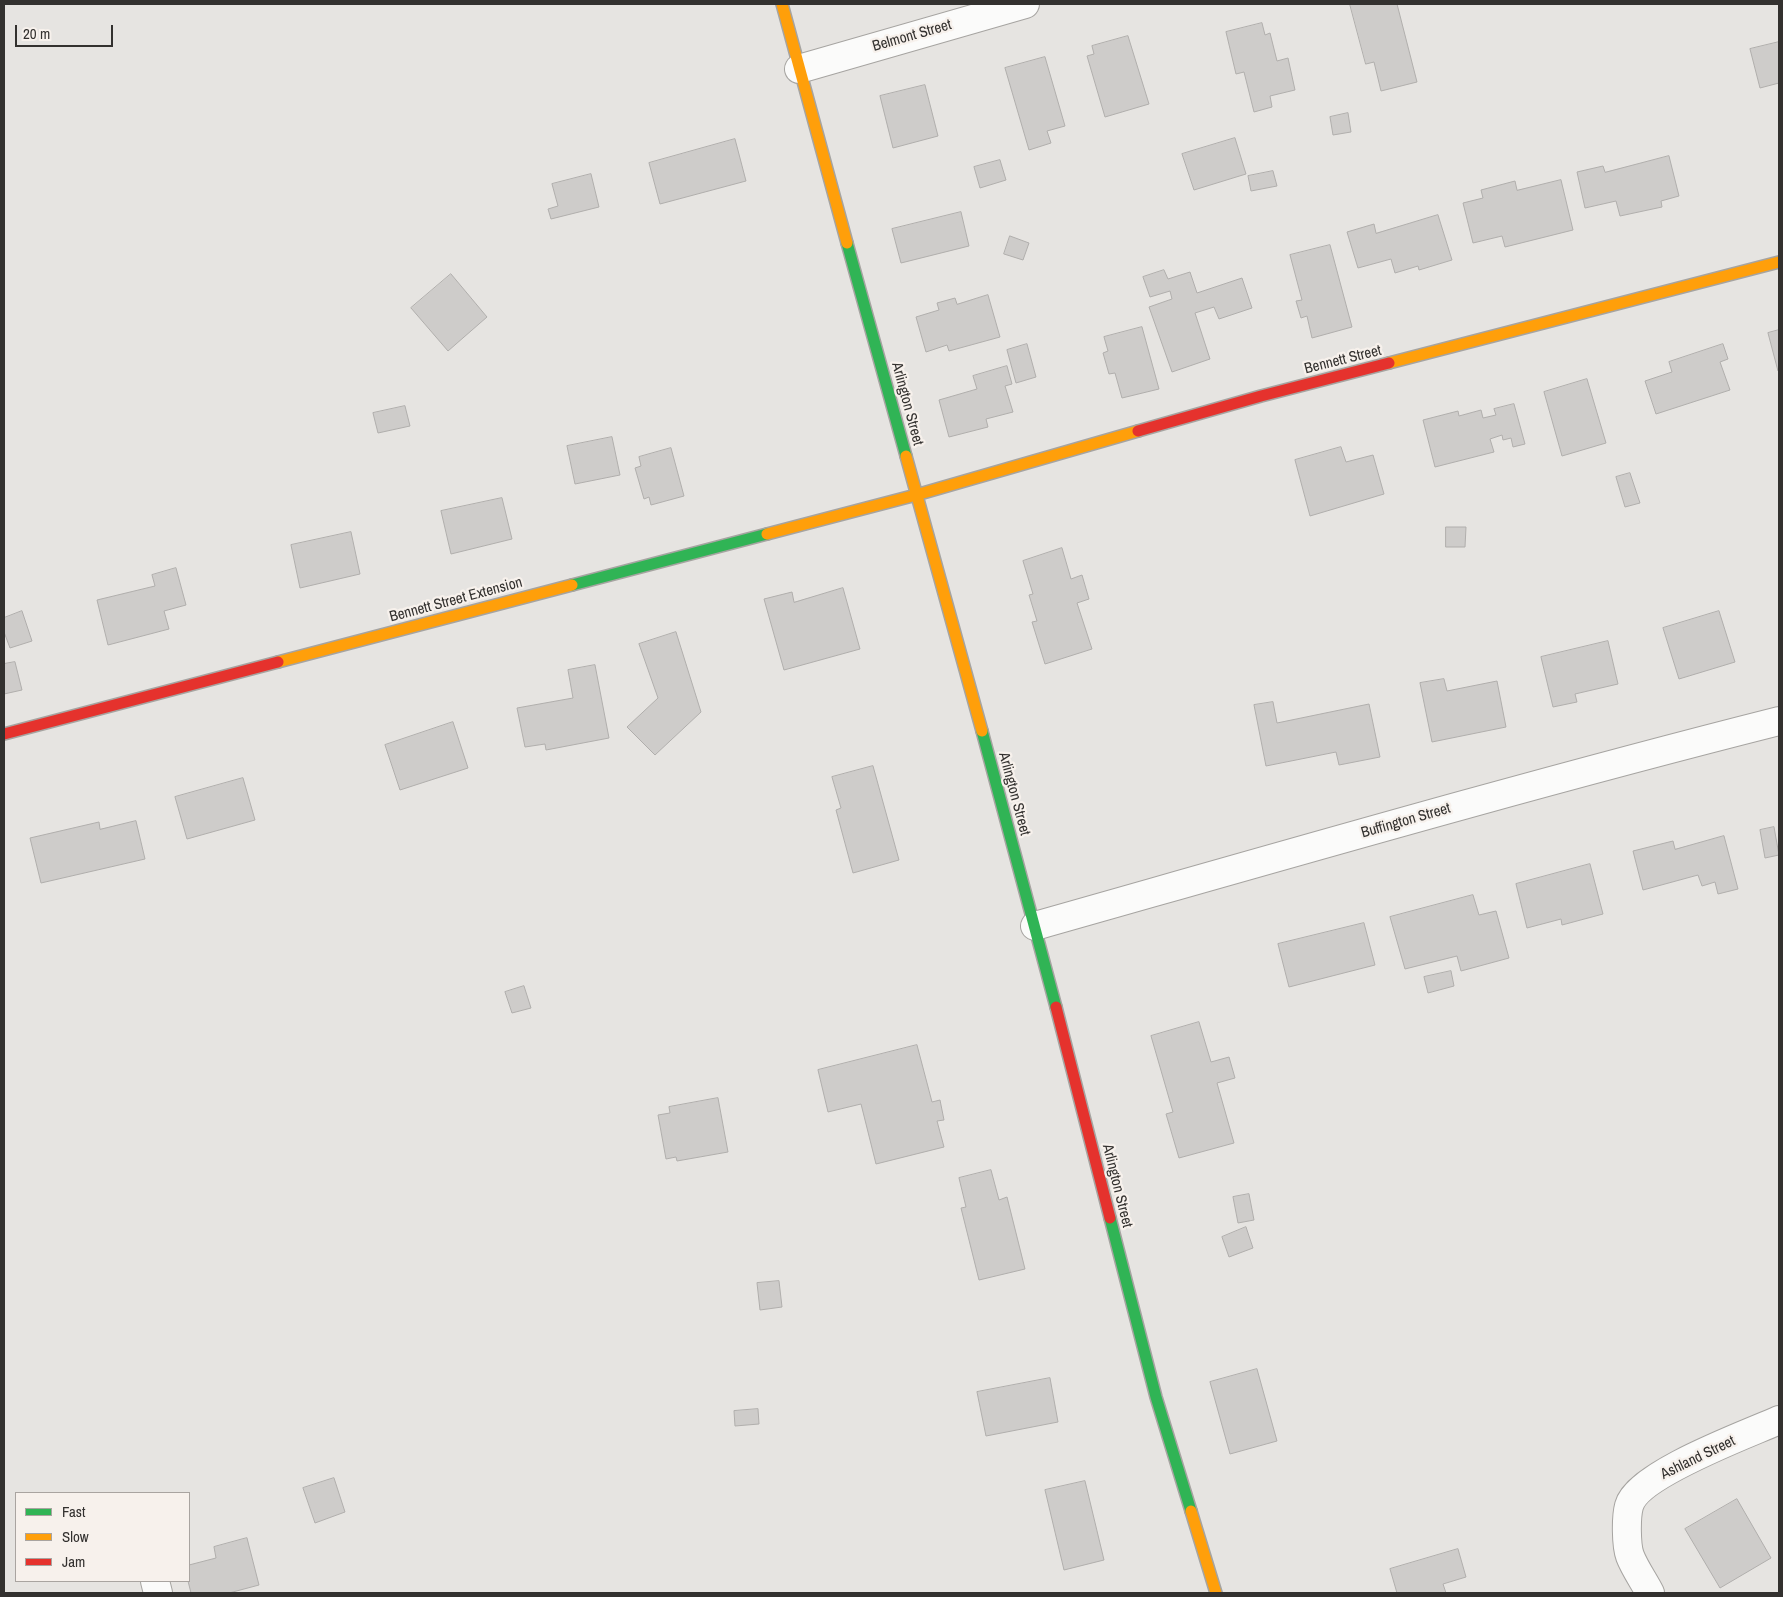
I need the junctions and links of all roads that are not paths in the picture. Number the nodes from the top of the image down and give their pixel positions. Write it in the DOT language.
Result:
graph roads {
  1 [pos="782,4"];
  2 [pos="1025,4"];
  3 [pos="799,69"];
  4 [pos="1779,262"];
  5 [pos="916,494"];
  6 [pos="1779,721"];
  7 [pos="4,734"];
  8 [pos="1035,926"];
  9 [pos="1779,1420"];
  10 [pos="1216,1593"];
  11 [pos="1650,1593"];
  1 -- 3 [label="street, Arlington Street"];
  2 -- 3 [label="street, Belmont Street"];
  3 -- 5 [label="street, Arlington Street"];
  4 -- 5 [label="street, Bennett Street"];
  5 -- 7 [label="street, Bennett Street Extension"];
  5 -- 8 [label="street, Arlington Street"];
  6 -- 8 [label="street, Buffington Street"];
  8 -- 10 [label="street, Arlington Street"];
  9 -- 11 [label="street, Ashland Street"];
}
